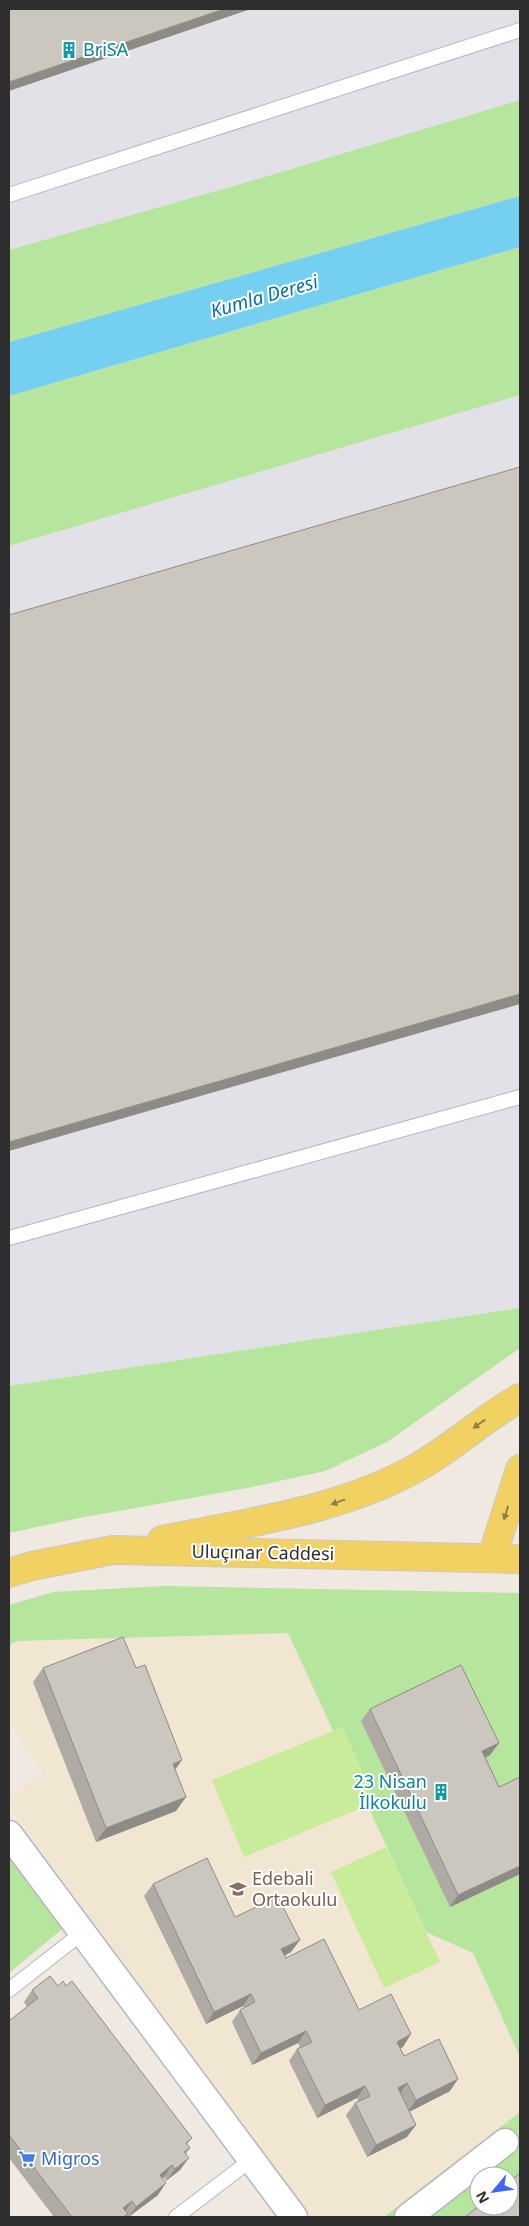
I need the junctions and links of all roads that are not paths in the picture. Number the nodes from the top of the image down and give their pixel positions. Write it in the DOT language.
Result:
graph roads {
  1 [pos="520,30"];
  2 [pos="9,195"];
  3 [pos="520,1096"];
  4 [pos="9,1238"];
  5 [pos="520,1398"];
  6 [pos="520,1469"];
  7 [pos="113,1550"];
  8 [pos="492,1557"];
  9 [pos="520,1559"];
  10 [pos="9,1573"];
  11 [pos="9,1834"];
  12 [pos="82,1932"];
  13 [pos="9,1990"];
  14 [pos="505,2142"];
  15 [pos="252,2160"];
  16 [pos="176,2217"];
  17 [pos="294,2217"];
  18 [pos="408,2217"];
  1 -- 2 [label="lane"];
  3 -- 4 [label="lane"];
  5 -- 7 [label="main road, one-way"];
  6 -- 8 [label="main road, one-way"];
  7 -- 8 [label="main road, Uluçınar Caddesi"];
  7 -- 10 [label="main road, Uluçınar Caddesi"];
  8 -- 9 [label="main road, Uluçınar Caddesi"];
  11 -- 12 [label="street"];
  12 -- 13 [label="lane"];
  12 -- 15 [label="street"];
  14 -- 18 [label="street"];
  15 -- 16 [label="lane"];
  15 -- 17 [label="street"];
}
